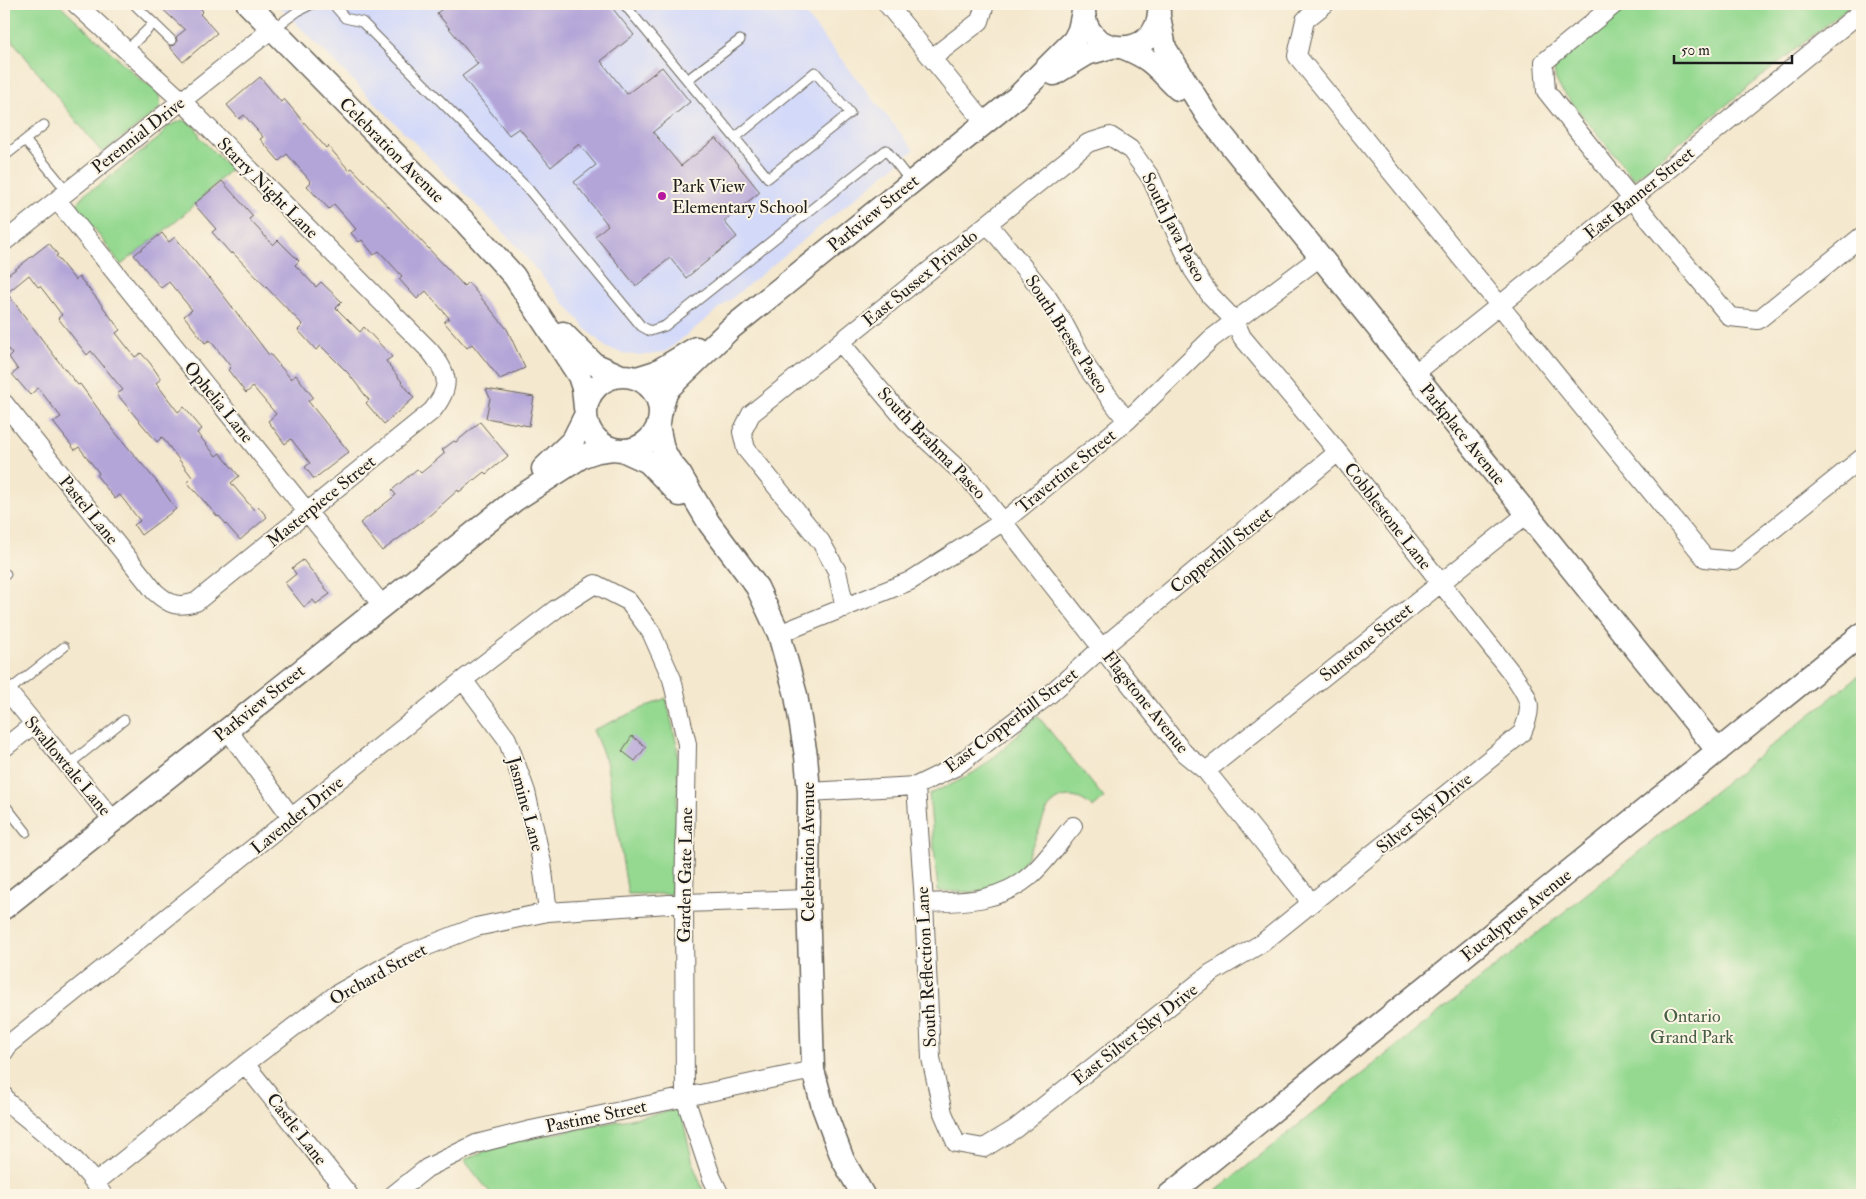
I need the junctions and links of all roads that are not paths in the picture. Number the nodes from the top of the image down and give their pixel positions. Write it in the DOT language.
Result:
graph roads {
  1 [pos="76,4"];
  2 [pos="248,4"];
  3 [pos="312,4"];
  4 [pos="333,4"];
  5 [pos="624,4"];
  6 [pos="887,4"];
  7 [pos="986,4"];
  8 [pos="1325,4"];
  9 [pos="1615,4"];
  10 [pos="134,5"];
  11 [pos="1084,8"];
  12 [pos="1160,8"];
  13 [pos="1862,11"];
  14 [pos="154,23"];
  15 [pos="272,29"];
  16 [pos="171,40"];
  17 [pos="740,40"];
  18 [pos="1118,48"];
  19 [pos="127,50"];
  20 [pos="932,58"];
  21 [pos="687,80"];
  22 [pos="1017,97"];
  23 [pos="182,101"];
  24 [pos="1208,117"];
  25 [pos="985,123"];
  26 [pos="44,125"];
  27 [pos="1110,136"];
  28 [pos="735,138"];
  29 [pos="25,140"];
  30 [pos="6,155"];
  31 [pos="912,182"];
  32 [pos="62,195"];
  33 [pos="1632,199"];
  34 [pos="988,224"];
  35 [pos="1862,236"];
  36 [pos="4,242"];
  37 [pos="1320,257"];
  38 [pos="531,300"];
  39 [pos="1500,304"];
  40 [pos="1235,321"];
  41 [pos="730,329"];
  42 [pos="840,342"];
  43 [pos="1414,374"];
  44 [pos="628,377"];
  45 [pos="446,383"];
  46 [pos="4,403"];
  47 [pos="585,412"];
  48 [pos="659,420"];
  49 [pos="1127,421"];
  50 [pos="618,450"];
  51 [pos="1338,452"];
  52 [pos="1862,458"];
  53 [pos="515,500"];
  54 [pos="307,512"];
  55 [pos="1527,514"];
  56 [pos="1004,521"];
  57 [pos="709,523"];
  58 [pos="1440,582"];
  59 [pos="595,584"];
  60 [pos="382,605"];
  61 [pos="182,607"];
  62 [pos="845,608"];
  63 [pos="779,634"];
  64 [pos="1862,634"];
  65 [pos="64,647"];
  66 [pos="1103,648"];
  67 [pos="463,680"];
  68 [pos="6,690"];
  69 [pos="1530,716"];
  70 [pos="124,720"];
  71 [pos="34,724"];
  72 [pos="227,729"];
  73 [pos="4,748"];
  74 [pos="1718,751"];
  75 [pos="68,765"];
  76 [pos="1206,771"];
  77 [pos="916,786"];
  78 [pos="809,792"];
  79 [pos="4,804"];
  80 [pos="292,818"];
  81 [pos="113,820"];
  82 [pos="1073,826"];
  83 [pos="26,832"];
  84 [pos="808,899"];
  85 [pos="684,903"];
  86 [pos="924,903"];
  87 [pos="1310,904"];
  88 [pos="4,908"];
  89 [pos="548,912"];
  90 [pos="4,1052"];
  91 [pos="245,1064"];
  92 [pos="813,1070"];
  93 [pos="4,1096"];
  94 [pos="685,1098"];
  95 [pos="956,1143"];
  96 [pos="99,1189"];
  97 [pos="349,1195"];
  98 [pos="393,1195"];
  99 [pos="720,1195"];
  100 [pos="863,1195"];
  101 [pos="1169,1195"];
  1 -- 19 [label="street, Starry Night Lane"];
  2 -- 15 [label="street, Celebration Avenue"];
  3 -- 15 [label="lane"];
  4 -- 31 [label="lane"];
  5 -- 21 [label="lane"];
  6 -- 20 [label="street"];
  7 -- 20 [label="street"];
  8 -- 39 [label="street"];
  9 -- 33 [label="street"];
  10 -- 14 [label="lane"];
  11 -- 18 [label="street, Parkplace Avenue"];
  11 -- 22 [label="street"];
  12 -- 18 [label="street"];
  12 -- 24 [label="street, Parkplace Avenue"];
  13 -- 33 [label="street, East Banner Street"];
  14 -- 16 [label="lane"];
  14 -- 19 [label="lane"];
  15 -- 23 [label="street, Perennial Drive"];
  15 -- 38 [label="street, Celebration Avenue"];
  17 -- 21 [label="lane"];
  18 -- 22 [label="street"];
  18 -- 24 [label="street, Parkplace Avenue"];
  19 -- 23 [label="street, Starry Night Lane"];
  20 -- 25 [label="street"];
  21 -- 28 [label="lane"];
  22 -- 25 [label="street, Parkview Street"];
  23 -- 32 [label="street, Perennial Drive"];
  23 -- 45 [label="street, Starry Night Lane"];
  24 -- 37 [label="street, Parkplace Avenue"];
  25 -- 31 [label="street, Parkview Street"];
  26 -- 29 [label="lane"];
  27 -- 34 [label="street, East Sussex Privado"];
  27 -- 40 [label="street, South Java Paseo"];
  28 -- 28 [label="lane"];
  29 -- 30 [label="lane"];
  29 -- 32 [label="lane"];
  31 -- 41 [label="street, Parkview Street"];
  32 -- 36 [label="street, Perennial Drive"];
  32 -- 54 [label="street, Ophelia Lane"];
  33 -- 35 [label="street"];
  33 -- 39 [label="street, East Banner Street"];
  34 -- 42 [label="street, East Sussex Privado"];
  34 -- 49 [label="street, South Bresse Paseo"];
  37 -- 40 [label="street, Travertine Street"];
  37 -- 43 [label="street, Parkplace Avenue"];
  38 -- 44 [label="street, Celebration Avenue"];
  38 -- 47 [label="street, Celebration Avenue"];
  39 -- 43 [label="street, East Banner Street"];
  39 -- 52 [label="street"];
  40 -- 49 [label="street, Travertine Street"];
  40 -- 51 [label="street, Cobblestone Lane"];
  41 -- 44 [label="street, Parkview Street"];
  41 -- 48 [label="street, Parkview Street"];
  42 -- 56 [label="street, South Brahma Paseo"];
  42 -- 62 [label="street, East Sussex Privado"];
  43 -- 55 [label="street, Parkplace Avenue"];
  44 -- 47 [label="street"];
  44 -- 48 [label="street"];
  45 -- 54 [label="street, Masterpiece Street"];
  46 -- 61 [label="street, Pastel Lane"];
  47 -- 50 [label="street"];
  47 -- 53 [label="street, Parkview Street"];
  48 -- 50 [label="street"];
  48 -- 57 [label="street, Celebration Avenue"];
  49 -- 56 [label="street, Travertine Street"];
  50 -- 53 [label="street, Parkview Street"];
  50 -- 57 [label="street, Celebration Avenue"];
  51 -- 58 [label="street, Cobblestone Lane"];
  51 -- 66 [label="street, Copperhill Street"];
  53 -- 60 [label="street, Parkview Street"];
  54 -- 60 [label="street, Ophelia Lane"];
  54 -- 61 [label="street, Masterpiece Street"];
  55 -- 58 [label="street, Sunstone Street"];
  55 -- 74 [label="street, Parkplace Avenue"];
  56 -- 62 [label="street, Travertine Street"];
  56 -- 66 [label="street, Flagstone Avenue"];
  57 -- 63 [label="street, Celebration Avenue"];
  58 -- 69 [label="street, Cobblestone Lane"];
  58 -- 76 [label="street, Sunstone Street"];
  59 -- 67 [label="street, Lavender Drive"];
  59 -- 85 [label="street, Garden Gate Lane"];
  60 -- 72 [label="street, Parkview Street"];
  62 -- 63 [label="street, Travertine Street"];
  63 -- 78 [label="street, Celebration Avenue"];
  64 -- 74 [label="street, Eucalyptus Avenue"];
  65 -- 68 [label="lane"];
  66 -- 76 [label="street, Flagstone Avenue"];
  66 -- 77 [label="street, East Copperhill Street"];
  67 -- 80 [label="street, Lavender Drive"];
  67 -- 89 [label="street, Jasmine Lane"];
  68 -- 71 [label="street, Swallowtale Lane"];
  69 -- 87 [label="street, Silver Sky Drive"];
  70 -- 75 [label="lane"];
  71 -- 73 [label="street"];
  71 -- 75 [label="street, Swallowtale Lane"];
  72 -- 80 [label="street"];
  72 -- 81 [label="street, Parkview Street"];
  74 -- 101 [label="street, Eucalyptus Avenue"];
  75 -- 81 [label="street, Swallowtale Lane"];
  76 -- 87 [label="street, Flagstone Avenue"];
  77 -- 78 [label="street"];
  77 -- 86 [label="street, South Reflection Lane"];
  78 -- 84 [label="street, Celebration Avenue"];
  79 -- 83 [label="lane"];
  80 -- 90 [label="street, Lavender Drive"];
  81 -- 88 [label="street, Parkview Street"];
  82 -- 86 [label="street"];
  84 -- 85 [label="street, Orchard Street"];
  84 -- 92 [label="street, Celebration Avenue"];
  85 -- 89 [label="street, Orchard Street"];
  85 -- 94 [label="street, Garden Gate Lane"];
  86 -- 95 [label="street, South Reflection Lane"];
  87 -- 95 [label="street, East Silver Sky Drive"];
  89 -- 91 [label="street, Orchard Street"];
  91 -- 96 [label="street, Orchard Street"];
  91 -- 97 [label="street, Castle Lane"];
  92 -- 94 [label="street, Pastime Street"];
  92 -- 100 [label="street, Celebration Avenue"];
  93 -- 96 [label="street"];
  94 -- 98 [label="street, Pastime Street"];
  94 -- 99 [label="street, Garden Gate Lane"];
}
